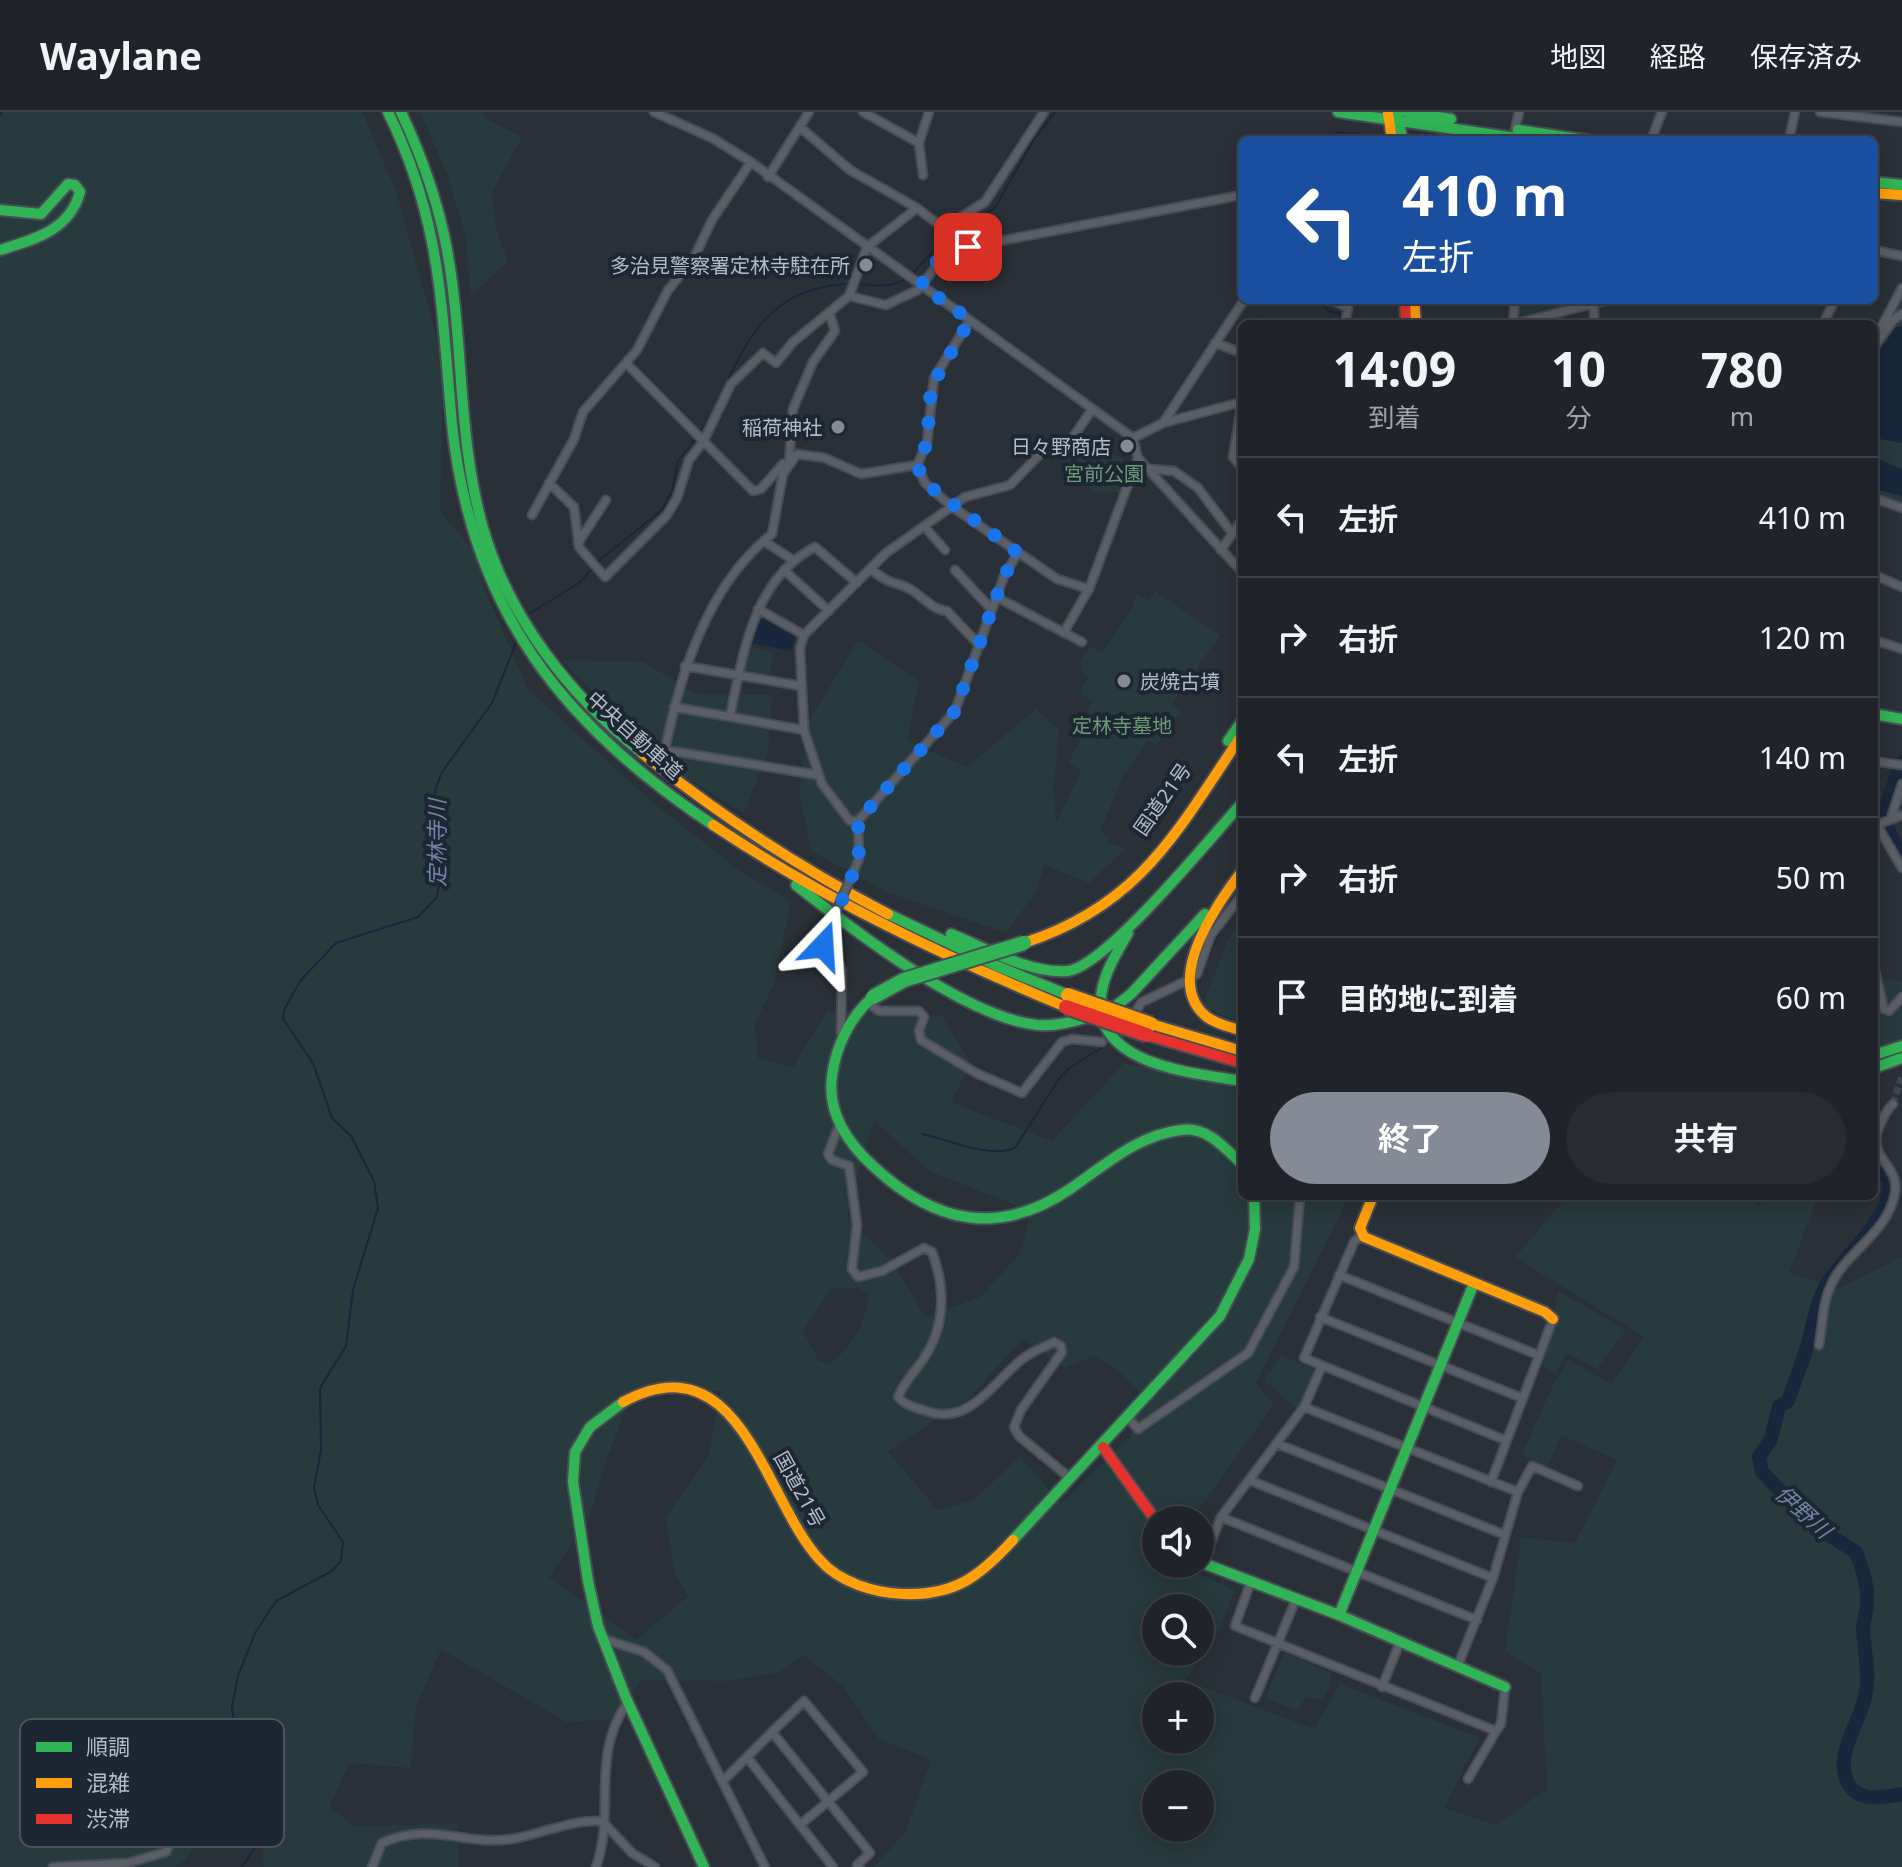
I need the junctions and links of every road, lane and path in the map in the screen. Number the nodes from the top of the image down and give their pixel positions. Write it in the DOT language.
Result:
graph roads {
  1 [pos="388,112"];
  2 [pos="401,112"];
  3 [pos="654,112"];
  4 [pos="809,112"];
  5 [pos="863,112"];
  6 [pos="929,112"];
  7 [pos="1044,112"];
  8 [pos="1338,112"];
  9 [pos="1519,112"];
  10 [pos="1662,112"];
  11 [pos="1795,112"];
  12 [pos="1820,112"];
  13 [pos="1396,115"];
  14 [pos="1902,122"];
  15 [pos="801,128"];
  16 [pos="1514,135"];
  17 [pos="1393,136"];
  18 [pos="1401,136"];
  19 [pos="1653,136"];
  20 [pos="1790,136"];
  21 [pos="919,143"];
  22 [pos="751,162"];
  23 [pos="923,175"];
  24 [pos="768,177"];
  25 [pos="1878,182"];
  26 [pos="1902,185"];
  27 [pos="1878,193"];
  28 [pos="1902,195"];
  29 [pos="1238,196"];
  30 [pos="917,208"];
  31 [pos="0,210"];
  32 [pos="945,227"];
  33 [pos="867,247"];
  34 [pos="968,247"];
  35 [pos="0,250"];
  36 [pos="1878,251"];
  37 [pos="1902,256"];
  38 [pos="921,285"];
  39 [pos="1902,288"];
  40 [pos="849,296"];
  41 [pos="1241,304"];
  42 [pos="1340,304"];
  43 [pos="1587,304"];
  44 [pos="829,312"];
  45 [pos="1902,314"];
  46 [pos="970,320"];
  47 [pos="1346,320"];
  48 [pos="1528,320"];
  49 [pos="1878,336"];
  50 [pos="1878,339"];
  51 [pos="1215,343"];
  52 [pos="1238,352"];
  53 [pos="627,364"];
  54 [pos="1238,403"];
  55 [pos="1091,411"];
  56 [pos="1163,423"];
  57 [pos="1238,426"];
  58 [pos="1133,438"];
  59 [pos="703,442"];
  60 [pos="1138,458"];
  61 [pos="788,461"];
  62 [pos="1238,463"];
  63 [pos="917,465"];
  64 [pos="1151,469"];
  65 [pos="549,483"];
  66 [pos="1878,499"];
  67 [pos="606,500"];
  68 [pos="951,506"];
  69 [pos="1902,508"];
  70 [pos="532,515"];
  71 [pos="1238,525"];
  72 [pos="924,526"];
  73 [pos="1232,533"];
  74 [pos="764,541"];
  75 [pos="578,543"];
  76 [pos="945,550"];
  77 [pos="1221,550"];
  78 [pos="1018,553"];
  79 [pos="791,559"];
  80 [pos="1238,568"];
  81 [pos="871,569"];
  82 [pos="784,570"];
  83 [pos="955,570"];
  84 [pos="1878,577"];
  85 [pos="857,583"];
  86 [pos="1902,587"];
  87 [pos="1089,589"];
  88 [pos="502,594"];
  89 [pos="998,598"];
  90 [pos="758,609"];
  91 [pos="992,610"];
  92 [pos="829,611"];
  93 [pos="1064,632"];
  94 [pos="804,635"];
  95 [pos="1878,641"];
  96 [pos="1082,642"];
  97 [pos="980,646"];
  98 [pos="1902,649"];
  99 [pos="685,666"];
  100 [pos="547,667"];
  101 [pos="738,674"];
  102 [pos="801,686"];
  103 [pos="674,707"];
  104 [pos="1878,715"];
  105 [pos="730,716"];
  106 [pos="1902,719"];
  107 [pos="1238,726"];
  108 [pos="804,730"];
  109 [pos="1238,741"];
  110 [pos="1238,760"];
  111 [pos="1878,762"];
  112 [pos="1898,764"];
  113 [pos="818,775"];
  114 [pos="1902,784"];
  115 [pos="1205,788"];
  116 [pos="1238,807"];
  117 [pos="1902,815"];
  118 [pos="1891,818"];
  119 [pos="858,821"];
  120 [pos="1878,821"];
  121 [pos="738,823"];
  122 [pos="1878,826"];
  123 [pos="770,863"];
  124 [pos="1902,868"];
  125 [pos="1238,876"];
  126 [pos="1112,899"];
  127 [pos="1238,900"];
  128 [pos="1216,902"];
  129 [pos="1134,922"];
  130 [pos="1197,974"];
  131 [pos="1184,982"];
  132 [pos="1878,984"];
  133 [pos="1902,997"];
  134 [pos="870,999"];
  135 [pos="1067,1001"];
  136 [pos="1238,1029"];
  137 [pos="1149,1030"];
  138 [pos="1124,1033"];
  139 [pos="1102,1042"];
  140 [pos="840,1046"];
  141 [pos="1902,1046"];
  142 [pos="1238,1050"];
  143 [pos="1878,1054"];
  144 [pos="1902,1058"];
  145 [pos="1238,1062"];
  146 [pos="1878,1067"];
  147 [pos="1238,1080"];
  148 [pos="1893,1104"];
  149 [pos="839,1123"];
  150 [pos="1878,1130"];
  151 [pos="1878,1151"];
  152 [pos="1238,1159"];
  153 [pos="1898,1176"];
  154 [pos="1254,1200"];
  155 [pos="1299,1200"];
  156 [pos="1371,1200"];
  157 [pos="1362,1235"];
  158 [pos="1339,1275"];
  159 [pos="1474,1283"];
  160 [pos="1320,1317"];
  161 [pos="1553,1319"];
  162 [pos="1458,1323"];
  163 [pos="1819,1345"];
  164 [pos="1538,1355"];
  165 [pos="1441,1363"];
  166 [pos="1322,1366"];
  167 [pos="1522,1398"];
  168 [pos="1424,1405"];
  169 [pos="1304,1407"];
  170 [pos="1128,1418"];
  171 [pos="1505,1440"];
  172 [pos="1278,1444"];
  173 [pos="1103,1447"];
  174 [pos="1407,1449"];
  175 [pos="1072,1479"];
  176 [pos="1249,1480"];
  177 [pos="1491,1482"];
  178 [pos="1578,1486"];
  179 [pos="1391,1489"];
  180 [pos="1518,1492"];
  181 [pos="1145,1506"];
  182 [pos="1221,1517"];
  183 [pos="1374,1530"];
  184 [pos="1214,1534"];
  185 [pos="1505,1535"];
  186 [pos="1214,1567"];
  187 [pos="1356,1572"];
  188 [pos="1493,1578"];
  189 [pos="1251,1581"];
  190 [pos="1296,1599"];
  191 [pos="1339,1615"];
  192 [pos="1477,1620"];
  193 [pos="602,1638"];
  194 [pos="1400,1642"];
  195 [pos="1278,1643"];
  196 [pos="1458,1665"];
  197 [pos="1382,1687"];
  198 [pos="1505,1687"];
  199 [pos="625,1694"];
  200 [pos="1255,1698"];
  201 [pos="1496,1731"];
  202 [pos="772,1732"];
  203 [pos="747,1757"];
  204 [pos="1468,1779"];
  205 [pos="723,1781"];
  206 [pos="827,1801"];
  207 [pos="604,1822"];
  208 [pos="800,1825"];
  209 [pos="168,1847"];
  210 [pos="856,1866"];
  211 [pos="53,1867"];
  212 [pos="372,1867"];
  213 [pos="596,1867"];
  214 [pos="655,1867"];
  215 [pos="704,1867"];
  216 [pos="765,1867"];
  217 [pos="833,1867"];
  1 -- 88 [label="main road, 中央自動車道"];
  2 -- 88 [label="main road, 中央自動車道"];
  3 -- 22 [label="street"];
  4 -- 15 [label="street"];
  5 -- 21 [label="street"];
  6 -- 21 [label="street"];
  7 -- 32 [label="street"];
  8 -- 13 [label="main road"];
  9 -- 16 [label="street"];
  10 -- 19 [label="street"];
  11 -- 20 [label="street"];
  12 -- 14 [label="street"];
  13 -- 16 [label="main road"];
  13 -- 17 [label="main road"];
  13 -- 18 [label="main road"];
  15 -- 24 [label="street"];
  15 -- 30 [label="street"];
  21 -- 23 [label="street"];
  22 -- 24 [label="street"];
  22 -- 53 [label="street"];
  24 -- 33 [label="street"];
  25 -- 26 [label="main road"];
  27 -- 28 [label="main road"];
  29 -- 34 [label="street"];
  30 -- 32 [label="street"];
  30 -- 33 [label="street"];
  31 -- 35 [label="main road"];
  32 -- 34 [label="street"];
  33 -- 38 [label="street"];
  33 -- 40 [label="street"];
  34 -- 38 [label="street"];
  36 -- 37 [label="street"];
  38 -- 40 [label="street"];
  38 -- 46 [label="street"];
  39 -- 49 [label="street"];
  40 -- 44 [label="street"];
  41 -- 51 [label="street"];
  42 -- 47 [label="street"];
  43 -- 48 [label="street"];
  44 -- 59 [label="street"];
  44 -- 61 [label="street"];
  45 -- 50 [label="street"];
  46 -- 55 [label="street"];
  46 -- 63 [label="street"];
  51 -- 52 [label="street"];
  51 -- 56 [label="street"];
  53 -- 59 [label="street"];
  53 -- 65 [label="street"];
  54 -- 56 [label="street"];
  55 -- 58 [label="street"];
  55 -- 68 [label="street"];
  56 -- 58 [label="street"];
  57 -- 62 [label="street"];
  58 -- 60 [label="street"];
  59 -- 61 [label="street"];
  59 -- 75 [label="street"];
  60 -- 64 [label="street"];
  60 -- 87 [label="street"];
  61 -- 63 [label="street"];
  61 -- 74 [label="street"];
  63 -- 68 [label="street"];
  64 -- 73 [label="street"];
  64 -- 77 [label="street"];
  65 -- 70 [label="street"];
  65 -- 75 [label="street"];
  66 -- 69 [label="street"];
  67 -- 75 [label="street"];
  68 -- 72 [label="street"];
  68 -- 78 [label="street"];
  71 -- 73 [label="street"];
  72 -- 76 [label="street"];
  72 -- 81 [label="street"];
  73 -- 77 [label="street"];
  74 -- 79 [label="street"];
  74 -- 99 [label="street"];
  77 -- 80 [label="street"];
  78 -- 87 [label="street"];
  78 -- 89 [label="street"];
  79 -- 82 [label="street"];
  79 -- 85 [label="street"];
  81 -- 85 [label="street"];
  81 -- 97 [label="street"];
  82 -- 90 [label="street"];
  82 -- 92 [label="street"];
  83 -- 91 [label="street"];
  84 -- 86 [label="street"];
  85 -- 92 [label="street"];
  87 -- 93 [label="street"];
  88 -- 100 [label="main road, 中央自動車道"];
  89 -- 91 [label="street"];
  89 -- 93 [label="street"];
  90 -- 94 [label="street"];
  90 -- 101 [label="street"];
  91 -- 97 [label="street"];
  92 -- 94 [label="street"];
  93 -- 96 [label="street"];
  94 -- 102 [label="street"];
  95 -- 98 [label="street"];
  97 -- 119 [label="street"];
  99 -- 101 [label="street"];
  99 -- 103 [label="street"];
  100 -- 121 [label="main road, 中央自動車道"];
  100 -- 123 [label="main road, 中央自動車道"];
  101 -- 102 [label="street"];
  101 -- 105 [label="street"];
  102 -- 108 [label="street"];
  103 -- 105 [label="street"];
  103 -- 113 [label="street"];
  104 -- 106 [label="main road"];
  105 -- 108 [label="street"];
  107 -- 126 [label="main road, 国道21号"];
  108 -- 113 [label="street"];
  109 -- 115 [label="main road, 国道21号"];
  110 -- 115 [label="main road"];
  111 -- 112 [label="street"];
  113 -- 119 [label="street"];
  114 -- 118 [label="street"];
  115 -- 126 [label="main road, 国道21号"];
  116 -- 129 [label="main road"];
  117 -- 118 [label="street"];
  118 -- 120 [label="street"];
  119 -- 140 [label="street, bridge"];
  121 -- 129 [label="main road"];
  121 -- 135 [label="main road, 中央自動車道"];
  122 -- 124 [label="street"];
  123 -- 128 [label="main road"];
  123 -- 135 [label="main road, 中央自動車道"];
  125 -- 128 [label="main road"];
  126 -- 134 [label="main road, 国道21号, bridge"];
  127 -- 130 [label="street"];
  128 -- 136 [label="main road"];
  129 -- 147 [label="main road"];
  131 -- 138 [label="street"];
  132 -- 133 [label="street"];
  134 -- 139 [label="street"];
  134 -- 140 [label="main road, 国道21号"];
  135 -- 137 [label="main road, 中央自動車道, bridge"];
  137 -- 142 [label="main road, 中央自動車道"];
  137 -- 145 [label="main road, 中央自動車道"];
  140 -- 149 [label="main road, 国道21号"];
  141 -- 143 [label="main road"];
  144 -- 146 [label="main road"];
  148 -- 150 [label="street"];
  149 -- 152 [label="main road, 国道21号"];
  149 -- 175 [label="street"];
  151 -- 153 [label="street"];
  153 -- 163 [label="street"];
  154 -- 170 [label="main road, 国道21号"];
  155 -- 170 [label="street"];
  156 -- 157 [label="main road"];
  157 -- 158 [label="street"];
  157 -- 159 [label="main road"];
  158 -- 160 [label="street"];
  158 -- 162 [label="street"];
  159 -- 161 [label="main road"];
  159 -- 162 [label="main road"];
  160 -- 165 [label="street"];
  160 -- 166 [label="street"];
  161 -- 164 [label="street"];
  162 -- 164 [label="street"];
  162 -- 165 [label="main road"];
  164 -- 167 [label="street"];
  165 -- 167 [label="street"];
  165 -- 168 [label="main road"];
  166 -- 168 [label="street"];
  166 -- 169 [label="street"];
  167 -- 171 [label="street"];
  168 -- 171 [label="street"];
  168 -- 174 [label="main road"];
  169 -- 172 [label="street"];
  169 -- 174 [label="street"];
  170 -- 173 [label="main road, 国道21号"];
  171 -- 177 [label="street"];
  172 -- 176 [label="street"];
  172 -- 179 [label="street"];
  173 -- 175 [label="main road, 国道21号"];
  173 -- 181 [label="main road"];
  174 -- 177 [label="street"];
  174 -- 179 [label="main road"];
  175 -- 193 [label="main road, 国道21号"];
  176 -- 182 [label="street"];
  176 -- 183 [label="street"];
  177 -- 180 [label="street"];
  178 -- 180 [label="street"];
  179 -- 183 [label="main road"];
  179 -- 185 [label="street"];
  180 -- 185 [label="street"];
  182 -- 184 [label="street"];
  182 -- 187 [label="street"];
  183 -- 187 [label="main road"];
  183 -- 188 [label="street"];
  185 -- 188 [label="street"];
  186 -- 189 [label="main road"];
  187 -- 191 [label="main road"];
  187 -- 192 [label="street"];
  188 -- 192 [label="street"];
  189 -- 190 [label="main road"];
  189 -- 195 [label="street"];
  190 -- 191 [label="main road"];
  190 -- 195 [label="street"];
  191 -- 194 [label="main road"];
  192 -- 196 [label="street"];
  193 -- 199 [label="main road, 国道21号"];
  193 -- 205 [label="street"];
  194 -- 196 [label="main road"];
  194 -- 197 [label="street"];
  195 -- 197 [label="street"];
  195 -- 200 [label="street"];
  196 -- 198 [label="main road"];
  197 -- 201 [label="street"];
  198 -- 201 [label="street"];
  199 -- 207 [label="street"];
  199 -- 215 [label="main road, 国道21号"];
  201 -- 204 [label="street"];
  202 -- 203 [label="street"];
  202 -- 206 [label="street"];
  202 -- 206 [label="street"];
  203 -- 205 [label="street"];
  203 -- 208 [label="street"];
  205 -- 216 [label="street"];
  206 -- 208 [label="street"];
  206 -- 210 [label="street"];
  207 -- 212 [label="street"];
  207 -- 213 [label="street"];
  207 -- 214 [label="street"];
  208 -- 217 [label="street"];
  209 -- 211 [label="street"];
}
